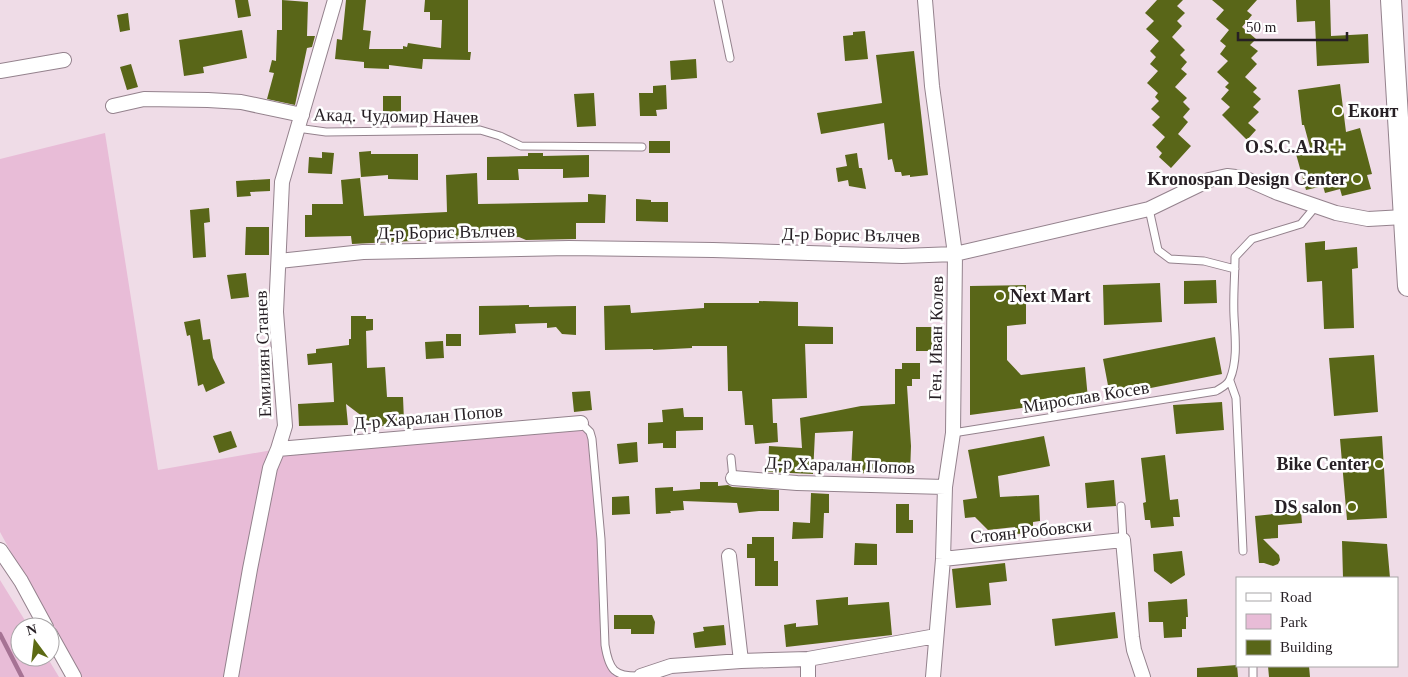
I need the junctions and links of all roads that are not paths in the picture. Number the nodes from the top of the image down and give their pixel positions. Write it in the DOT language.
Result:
graph roads {
  1 [pos="334,0"];
  2 [pos="718,0"];
  3 [pos="925,0"];
  4 [pos="1391,0"];
  5 [pos="1401,41"];
  6 [pos="730,58"];
  7 [pos="64,60"];
  8 [pos="0,71"];
  9 [pos="113,106"];
  10 [pos="300,121"];
  11 [pos="642,147"];
  12 [pos="1316,206"];
  13 [pos="1149,209"];
  14 [pos="1404,217"];
  15 [pos="955,254"];
  16 [pos="279,261"];
  17 [pos="1407,261"];
  18 [pos="1235,269"];
  19 [pos="1408,286"];
  20 [pos="1230,381"];
  21 [pos="581,423"];
  22 [pos="953,433"];
  23 [pos="278,449"];
  24 [pos="731,458"];
  25 [pos="733,478"];
  26 [pos="945,487"];
  27 [pos="1121,506"];
  28 [pos="1123,540"];
  29 [pos="0,550"];
  30 [pos="1243,551"];
  31 [pos="729,556"];
  32 [pos="943,559"];
  33 [pos="40,617"];
  34 [pos="936,636"];
  35 [pos="60,652"];
  36 [pos="808,659"];
  37 [pos="741,661"];
  38 [pos="640,676"];
  39 [pos="74,677"];
  40 [pos="231,677"];
  41 [pos="808,677"];
  42 [pos="933,677"];
  43 [pos="1143,677"];
  1 -- 10 [label="street, Емилиян Станев"];
  2 -- 6 [label="lane"];
  3 -- 15 [label="street, Ген. Иван Колев"];
  4 -- 5 [label="main road"];
  5 -- 14 [label="main road"];
  7 -- 8 [label="street"];
  9 -- 10 [label="street"];
  10 -- 11 [label="lane, Акад. Чудомир Начев"];
  10 -- 16 [label="street, Емилиян Станев"];
  12 -- 13 [label="street, Д-р Борис Вълчев"];
  12 -- 14 [label="street, Д-р Борис Вълчев"];
  12 -- 18 [label="lane"];
  13 -- 15 [label="street, Д-р Борис Вълчев"];
  13 -- 18 [label="lane"];
  14 -- 17 [label="main road"];
  15 -- 16 [label="street, Д-р Борис Вълчев"];
  15 -- 22 [label="street, Ген. Иван Колев"];
  16 -- 23 [label="street, Емилиян Станев"];
  17 -- 19 [label="main road"];
  18 -- 20 [label="lane"];
  20 -- 22 [label="lane, Мирослав Косев"];
  20 -- 30 [label="lane"];
  21 -- 23 [label="street, Д-р Харалан Попов"];
  21 -- 38 [label="lane"];
  22 -- 26 [label="street, Ген. Иван Колев"];
  23 -- 40 [label="street, Емилиян Станев"];
  24 -- 25 [label="lane"];
  25 -- 26 [label="street, Д-р Харалан Попов"];
  26 -- 32 [label="street, Ген. Иван Колев"];
  27 -- 28 [label="lane"];
  28 -- 32 [label="street, Стоян Робовски"];
  28 -- 43 [label="street"];
  29 -- 33 [label="street"];
  31 -- 37 [label="street"];
  32 -- 34 [label="street, Ген. Иван Колев"];
  34 -- 36 [label="street"];
  34 -- 42 [label="street, Ген. Иван Колев"];
  35 -- 39 [label="street"];
  36 -- 37 [label="street"];
  36 -- 41 [label="street"];
  37 -- 38 [label="street"];
}
